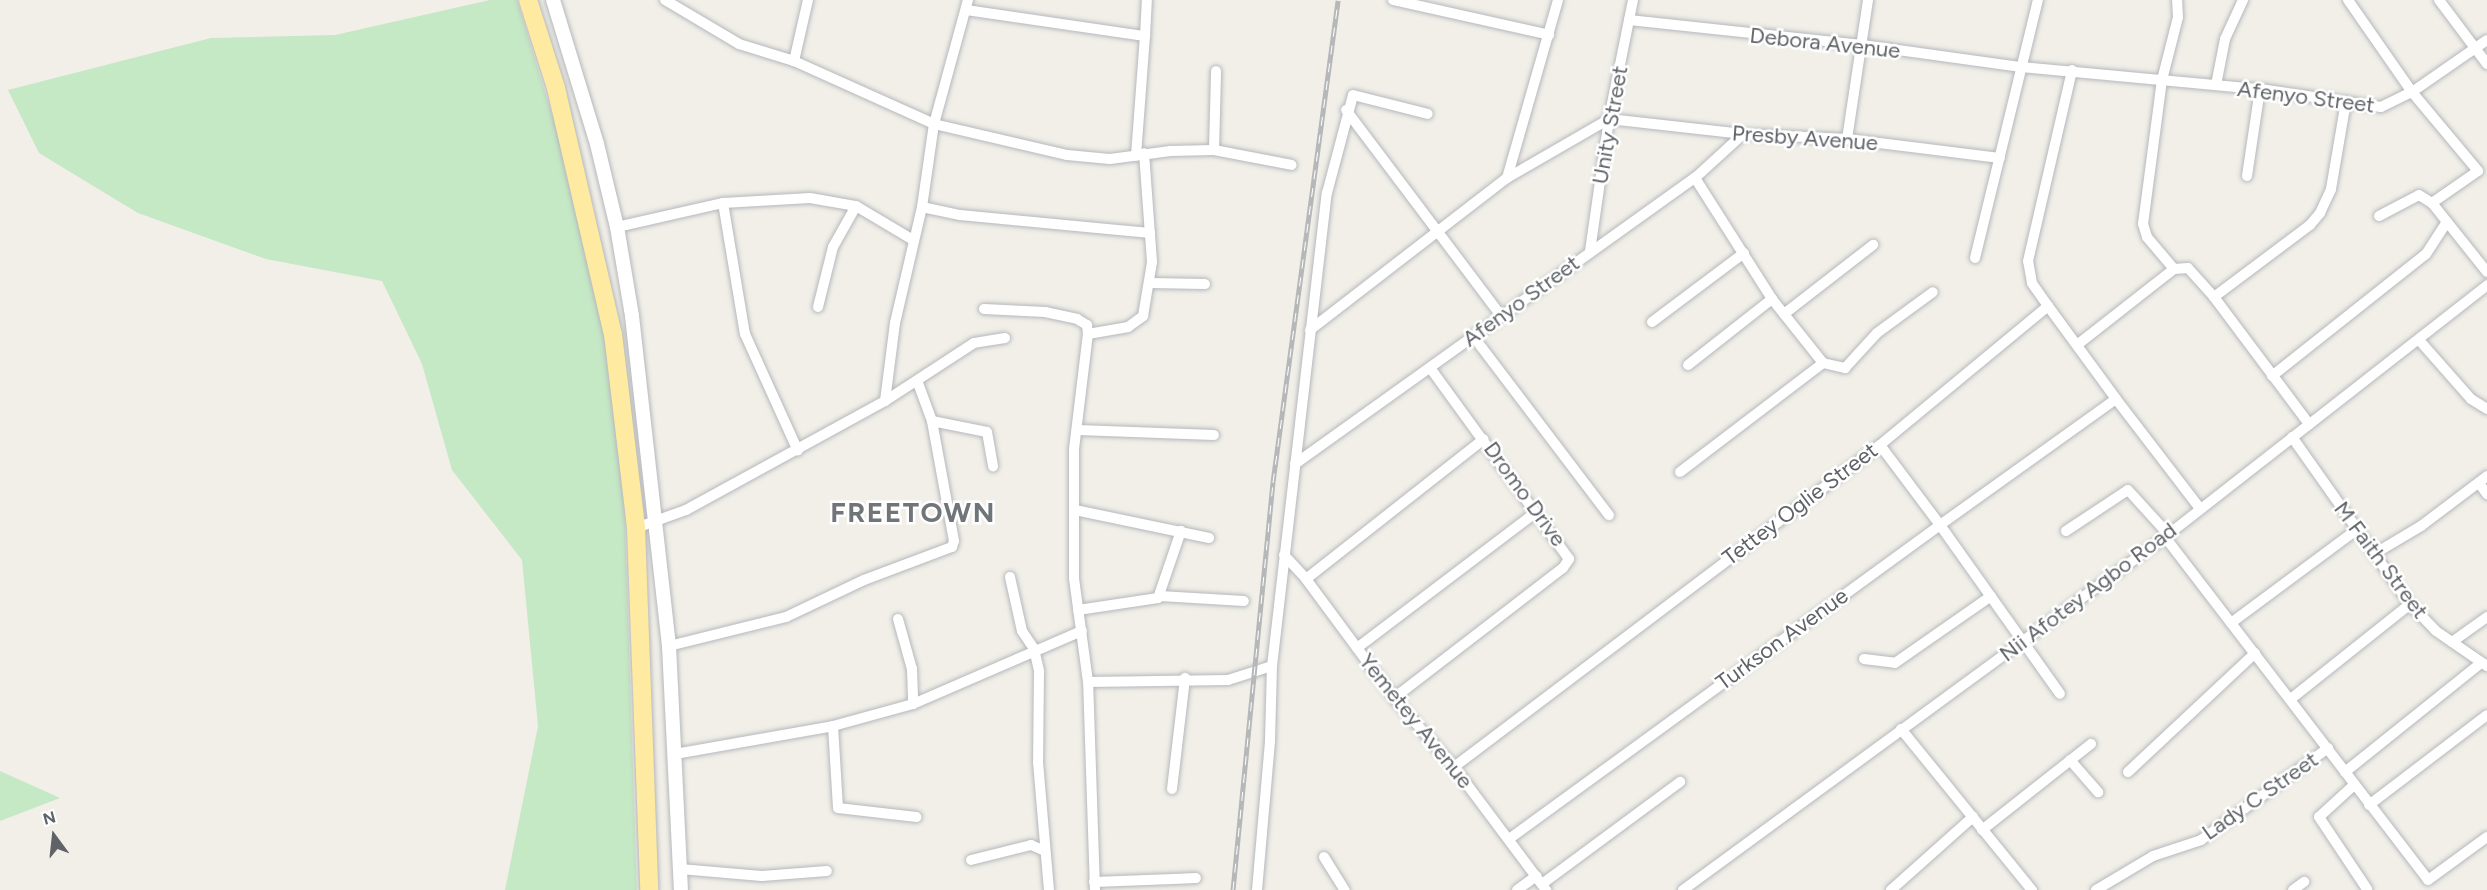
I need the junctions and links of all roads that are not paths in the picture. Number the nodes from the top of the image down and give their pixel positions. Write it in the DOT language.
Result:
graph roads {
  1 [pos="528,0"];
  2 [pos="554,0"];
  3 [pos="665,0"];
  4 [pos="808,0"];
  5 [pos="1147,0"];
  6 [pos="1393,0"];
  7 [pos="1558,0"];
  8 [pos="1633,0"];
  9 [pos="1868,0"];
  10 [pos="2038,0"];
  11 [pos="2177,0"];
  12 [pos="2243,0"];
  13 [pos="2348,0"];
  14 [pos="2439,0"];
  15 [pos="967,5"];
  16 [pos="1629,20"];
  17 [pos="1548,35"];
  18 [pos="1145,36"];
  19 [pos="2487,40"];
  20 [pos="1862,45"];
  21 [pos="2476,48"];
  22 [pos="794,62"];
  23 [pos="2487,64"];
  24 [pos="2021,67"];
  25 [pos="2072,70"];
  26 [pos="1216,71"];
  27 [pos="2162,80"];
  28 [pos="2216,85"];
  29 [pos="2260,89"];
  30 [pos="2412,92"];
  31 [pos="2346,101"];
  32 [pos="1346,110"];
  33 [pos="1428,114"];
  34 [pos="1609,119"];
  35 [pos="934,124"];
  36 [pos="1743,134"];
  37 [pos="1846,139"];
  38 [pos="1214,150"];
  39 [pos="1140,155"];
  40 [pos="2000,158"];
  41 [pos="2487,163"];
  42 [pos="1292,165"];
  43 [pos="2478,171"];
  44 [pos="2247,176"];
  45 [pos="1507,178"];
  46 [pos="1695,178"];
  47 [pos="723,203"];
  48 [pos="2432,203"];
  49 [pos="856,206"];
  50 [pos="922,207"];
  51 [pos="2379,216"];
  52 [pos="2447,222"];
  53 [pos="617,227"];
  54 [pos="1437,230"];
  55 [pos="1150,233"];
  56 [pos="913,240"];
  57 [pos="1873,245"];
  58 [pos="1590,251"];
  59 [pos="1744,253"];
  60 [pos="1975,258"];
  61 [pos="2174,269"];
  62 [pos="2487,272"];
  63 [pos="1151,283"];
  64 [pos="1205,284"];
  65 [pos="2487,285"];
  66 [pos="1933,292"];
  67 [pos="2214,297"];
  68 [pos="1772,299"];
  69 [pos="2048,306"];
  70 [pos="818,307"];
  71 [pos="984,309"];
  72 [pos="1784,314"];
  73 [pos="1501,316"];
  74 [pos="1652,322"];
  75 [pos="1310,330"];
  76 [pos="1088,334"];
  77 [pos="1473,336"];
  78 [pos="1005,338"];
  79 [pos="2418,340"];
  80 [pos="2077,345"];
  81 [pos="1823,363"];
  82 [pos="1688,365"];
  83 [pos="1430,368"];
  84 [pos="2272,376"];
  85 [pos="918,383"];
  86 [pos="2116,399"];
  87 [pos="885,400"];
  88 [pos="2487,409"];
  89 [pos="932,421"];
  90 [pos="2309,424"];
  91 [pos="1078,430"];
  92 [pos="1214,435"];
  93 [pos="2292,437"];
  94 [pos="1484,439"];
  95 [pos="1880,445"];
  96 [pos="798,451"];
  97 [pos="1295,464"];
  98 [pos="993,466"];
  99 [pos="1680,472"];
  100 [pos="2483,480"];
  101 [pos="2487,494"];
  102 [pos="2199,507"];
  103 [pos="1075,510"];
  104 [pos="1536,513"];
  105 [pos="1609,515"];
  106 [pos="658,523"];
  107 [pos="1940,525"];
  108 [pos="636,528"];
  109 [pos="2356,530"];
  110 [pos="1181,531"];
  111 [pos="2066,531"];
  112 [pos="2166,535"];
  113 [pos="1209,538"];
  114 [pos="2374,554"];
  115 [pos="1284,555"];
  116 [pos="1010,576"];
  117 [pos="1306,579"];
  118 [pos="1160,596"];
  119 [pos="1991,596"];
  120 [pos="1244,601"];
  121 [pos="2410,604"];
  122 [pos="1078,610"];
  123 [pos="2487,616"];
  124 [pos="898,619"];
  125 [pos="2231,623"];
  126 [pos="1082,631"];
  127 [pos="2022,642"];
  128 [pos="2452,642"];
  129 [pos="669,646"];
  130 [pos="1358,648"];
  131 [pos="1034,649"];
  132 [pos="2255,653"];
  133 [pos="1864,659"];
  134 [pos="2484,665"];
  135 [pos="1272,666"];
  136 [pos="1185,678"];
  137 [pos="1088,682"];
  138 [pos="2060,694"];
  139 [pos="1395,698"];
  140 [pos="2292,698"];
  141 [pos="913,704"];
  142 [pos="2487,715"];
  143 [pos="833,726"];
  144 [pos="1901,729"];
  145 [pos="2091,744"];
  146 [pos="2328,748"];
  147 [pos="675,754"];
  148 [pos="2070,760"];
  149 [pos="1454,767"];
  150 [pos="2128,772"];
  151 [pos="2345,772"];
  152 [pos="1680,782"];
  153 [pos="2354,785"];
  154 [pos="1172,789"];
  155 [pos="2098,792"];
  156 [pos="2369,805"];
  157 [pos="916,817"];
  158 [pos="1973,818"];
  159 [pos="1982,830"];
  160 [pos="2487,837"];
  161 [pos="1509,839"];
  162 [pos="1045,852"];
  163 [pos="1324,857"];
  164 [pos="971,860"];
  165 [pos="680,869"];
  166 [pos="828,871"];
  167 [pos="1196,878"];
  168 [pos="2428,880"];
  169 [pos="2304,882"];
  170 [pos="1542,884"];
  171 [pos="1094,886"];
  172 [pos="2367,889"];
  173 [pos="650,890"];
  174 [pos="681,890"];
  175 [pos="1049,890"];
  176 [pos="1257,890"];
  177 [pos="1345,890"];
  178 [pos="1517,890"];
  179 [pos="1683,890"];
  180 [pos="1891,890"];
  181 [pos="2032,890"];
  182 [pos="2096,890"];
  183 [pos="2293,890"];
  184 [pos="2435,890"];
  1 -- 108 [label="highway"];
  2 -- 53 [label="street"];
  3 -- 22 [label="street"];
  4 -- 22 [label="street"];
  5 -- 18 [label="street"];
  6 -- 17 [label="street"];
  7 -- 17 [label="street"];
  8 -- 16 [label="street, Unity Street"];
  9 -- 20 [label="street"];
  10 -- 24 [label="street"];
  11 -- 27 [label="street"];
  12 -- 28 [label="street"];
  13 -- 30 [label="street"];
  14 -- 21 [label="street"];
  15 -- 18 [label="street"];
  15 -- 35 [label="street"];
  16 -- 20 [label="street, Debora Avenue"];
  16 -- 34 [label="street, Unity Street"];
  17 -- 45 [label="street"];
  18 -- 39 [label="street"];
  19 -- 21 [label="street, Afenyo Street"];
  20 -- 24 [label="street, Debora Avenue"];
  20 -- 37 [label="street"];
  21 -- 23 [label="street"];
  21 -- 30 [label="street, Afenyo Street"];
  22 -- 35 [label="street"];
  24 -- 25 [label="street, Afenyo Street"];
  24 -- 40 [label="street"];
  25 -- 27 [label="street, Afenyo Street"];
  25 -- 69 [label="street"];
  26 -- 38 [label="street"];
  27 -- 28 [label="street, Afenyo Street"];
  27 -- 61 [label="street"];
  28 -- 29 [label="street, Afenyo Street"];
  29 -- 31 [label="street, Afenyo Street"];
  29 -- 44 [label="street"];
  30 -- 31 [label="street, Afenyo Street"];
  30 -- 43 [label="street"];
  31 -- 67 [label="street"];
  32 -- 33 [label="street"];
  32 -- 54 [label="street"];
  32 -- 75 [label="street"];
  34 -- 36 [label="street, Presby Avenue"];
  34 -- 45 [label="street"];
  34 -- 58 [label="street, Unity Street"];
  35 -- 39 [label="street"];
  35 -- 50 [label="street"];
  36 -- 37 [label="street, Presby Avenue"];
  36 -- 46 [label="street, Afenyo Street"];
  37 -- 40 [label="street, Presby Avenue"];
  38 -- 39 [label="street"];
  38 -- 42 [label="street"];
  39 -- 55 [label="street"];
  40 -- 60 [label="street"];
  41 -- 43 [label="street"];
  43 -- 48 [label="street"];
  45 -- 54 [label="street"];
  46 -- 58 [label="street, Afenyo Street"];
  46 -- 59 [label="street"];
  47 -- 49 [label="street"];
  47 -- 53 [label="street"];
  47 -- 96 [label="street"];
  48 -- 51 [label="street"];
  48 -- 52 [label="street"];
  49 -- 56 [label="street"];
  49 -- 70 [label="street"];
  50 -- 55 [label="street"];
  50 -- 56 [label="street"];
  52 -- 62 [label="street"];
  52 -- 84 [label="street"];
  53 -- 106 [label="street"];
  54 -- 73 [label="street"];
  54 -- 75 [label="street"];
  55 -- 63 [label="street"];
  56 -- 87 [label="street"];
  57 -- 72 [label="street"];
  58 -- 73 [label="street, Afenyo Street"];
  59 -- 68 [label="street"];
  59 -- 74 [label="street"];
  61 -- 67 [label="street"];
  61 -- 80 [label="street"];
  63 -- 64 [label="street"];
  63 -- 76 [label="street"];
  65 -- 79 [label="street, Nii Afotey Agbo Road"];
  66 -- 81 [label="street"];
  67 -- 84 [label="street"];
  68 -- 72 [label="street"];
  68 -- 82 [label="street"];
  69 -- 80 [label="street"];
  69 -- 95 [label="street, Tettey Oglie Street"];
  71 -- 76 [label="street"];
  72 -- 81 [label="street"];
  73 -- 77 [label="street, Afenyo Street"];
  75 -- 97 [label="street"];
  76 -- 91 [label="street"];
  77 -- 83 [label="street, Afenyo Street"];
  77 -- 105 [label="street"];
  78 -- 85 [label="street"];
  79 -- 88 [label="street"];
  79 -- 90 [label="street, Nii Afotey Agbo Road"];
  80 -- 86 [label="street"];
  81 -- 99 [label="street"];
  83 -- 94 [label="street, Dromo Drive"];
  83 -- 97 [label="street, Afenyo Street"];
  84 -- 90 [label="street"];
  85 -- 87 [label="street"];
  85 -- 89 [label="street"];
  86 -- 102 [label="street"];
  86 -- 107 [label="street, Turkson Avenue"];
  87 -- 96 [label="street"];
  89 -- 98 [label="street"];
  89 -- 129 [label="street"];
  90 -- 93 [label="street, Nii Afotey Agbo Road"];
  91 -- 92 [label="street"];
  91 -- 103 [label="street"];
  93 -- 102 [label="street, Nii Afotey Agbo Road"];
  93 -- 109 [label="street, M Faith Street"];
  94 -- 104 [label="street, Dromo Drive"];
  94 -- 117 [label="street"];
  95 -- 107 [label="street"];
  95 -- 149 [label="street, Tettey Oglie Street"];
  96 -- 106 [label="street"];
  97 -- 115 [label="street"];
  100 -- 101 [label="street"];
  100 -- 114 [label="street"];
  102 -- 112 [label="street, Nii Afotey Agbo Road"];
  103 -- 110 [label="street"];
  103 -- 122 [label="street"];
  104 -- 130 [label="street"];
  104 -- 139 [label="street, Dromo Drive"];
  106 -- 108 [label="street"];
  106 -- 129 [label="street"];
  107 -- 119 [label="street"];
  107 -- 161 [label="street, Turkson Avenue"];
  108 -- 173 [label="highway"];
  109 -- 114 [label="street, M Faith Street"];
  109 -- 125 [label="street"];
  110 -- 113 [label="street"];
  110 -- 118 [label="street"];
  111 -- 112 [label="street"];
  112 -- 125 [label="street"];
  112 -- 127 [label="street, Nii Afotey Agbo Road"];
  114 -- 121 [label="street, M Faith Street"];
  115 -- 117 [label="street, Yemetey Avenue"];
  115 -- 135 [label="street"];
  116 -- 131 [label="street"];
  117 -- 130 [label="street, Yemetey Avenue"];
  118 -- 120 [label="street"];
  118 -- 122 [label="street"];
  119 -- 127 [label="street"];
  119 -- 133 [label="street"];
  121 -- 128 [label="street, M Faith Street"];
  121 -- 140 [label="street"];
  122 -- 126 [label="street"];
  123 -- 128 [label="street"];
  124 -- 141 [label="street"];
  125 -- 132 [label="street"];
  126 -- 131 [label="street"];
  126 -- 137 [label="street"];
  127 -- 138 [label="street"];
  127 -- 144 [label="street, Nii Afotey Agbo Road"];
  128 -- 134 [label="street, M Faith Street"];
  129 -- 147 [label="street"];
  130 -- 139 [label="street, Yemetey Avenue"];
  131 -- 141 [label="street"];
  131 -- 162 [label="street"];
  132 -- 140 [label="street"];
  132 -- 150 [label="street"];
  134 -- 151 [label="street"];
  135 -- 136 [label="street"];
  135 -- 176 [label="street"];
  136 -- 137 [label="street"];
  136 -- 154 [label="street"];
  137 -- 171 [label="street"];
  139 -- 149 [label="street, Yemetey Avenue"];
  140 -- 146 [label="street"];
  141 -- 143 [label="street"];
  142 -- 156 [label="street"];
  143 -- 147 [label="street"];
  143 -- 157 [label="street"];
  144 -- 158 [label="street"];
  144 -- 179 [label="street, Nii Afotey Agbo Road"];
  145 -- 148 [label="street"];
  146 -- 151 [label="street"];
  146 -- 182 [label="street, Lady C Street"];
  147 -- 165 [label="street"];
  148 -- 155 [label="street"];
  148 -- 159 [label="street"];
  149 -- 161 [label="street, Yemetey Avenue"];
  151 -- 153 [label="street"];
  152 -- 170 [label="street"];
  153 -- 156 [label="street"];
  153 -- 172 [label="street"];
  156 -- 168 [label="street"];
  158 -- 159 [label="street"];
  158 -- 180 [label="street"];
  159 -- 181 [label="street"];
  160 -- 168 [label="street"];
  161 -- 170 [label="street, Yemetey Avenue"];
  162 -- 164 [label="street"];
  162 -- 175 [label="street"];
  163 -- 177 [label="street"];
  165 -- 166 [label="street"];
  165 -- 174 [label="street"];
  167 -- 171 [label="street"];
  168 -- 184 [label="street"];
  169 -- 183 [label="street"];
  170 -- 178 [label="street"];
}
